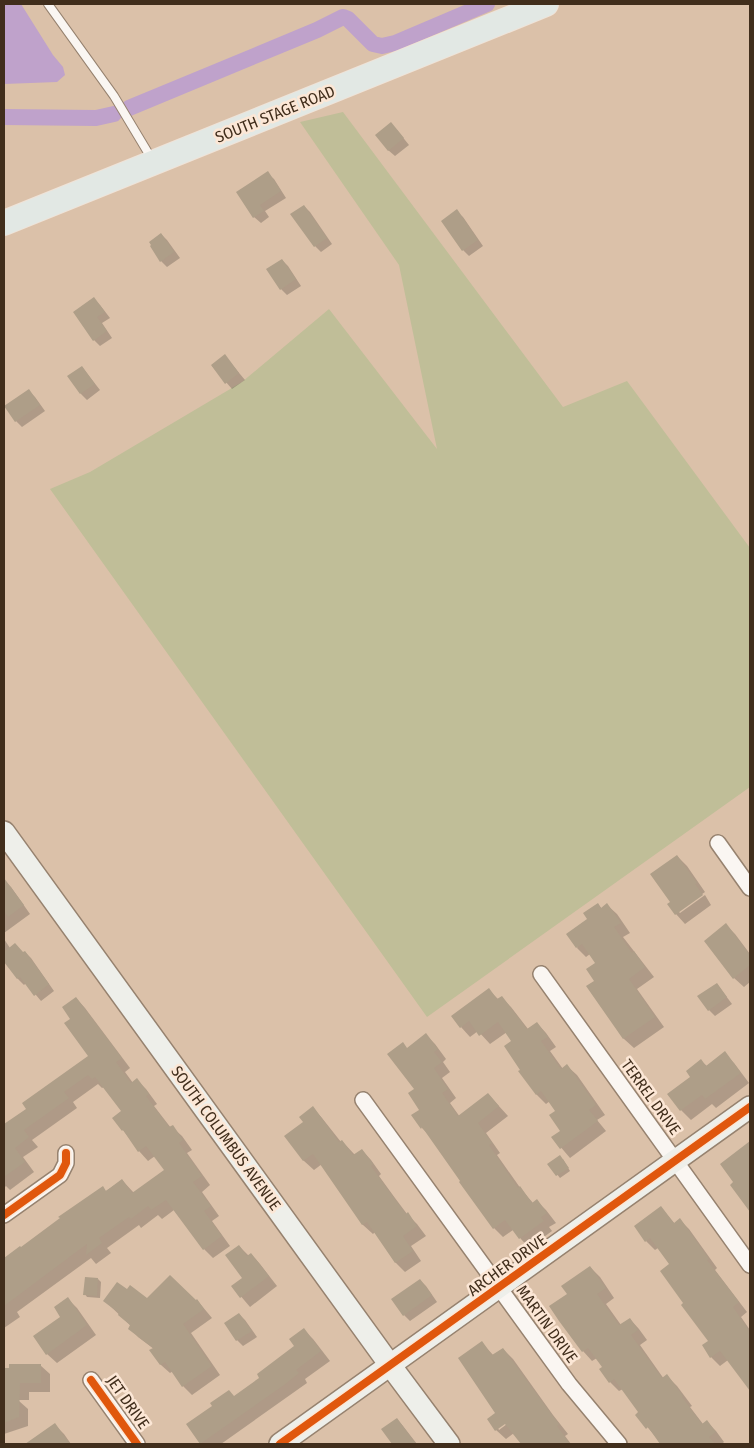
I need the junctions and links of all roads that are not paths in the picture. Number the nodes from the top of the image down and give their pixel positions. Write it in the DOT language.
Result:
graph roads {
  1 [pos="48,4"];
  2 [pos="546,4"];
  3 [pos="154,163"];
  4 [pos="4,224"];
  5 [pos="4,832"];
  6 [pos="718,843"];
  7 [pos="750,888"];
  8 [pos="541,974"];
  9 [pos="363,1100"];
  10 [pos="750,1107"];
  11 [pos="66,1153"];
  12 [pos="675,1161"];
  13 [pos="4,1215"];
  14 [pos="750,1265"];
  15 [pos="498,1288"];
  16 [pos="390,1365"];
  17 [pos="91,1380"];
  18 [pos="137,1444"];
  19 [pos="280,1444"];
  20 [pos="449,1444"];
  21 [pos="619,1444"];
  1 -- 3 [label="lane"];
  2 -- 3 [label="main road, SOUTH STAGE ROAD"];
  3 -- 4 [label="main road, SOUTH STAGE ROAD"];
  5 -- 16 [label="main road, SOUTH COLUMBUS AVENUE"];
  6 -- 7 [label="street"];
  8 -- 12 [label="street, TERREL DRIVE"];
  9 -- 15 [label="street, MARTIN DRIVE"];
  10 -- 12 [label="main road, ARCHER DRIVE"];
  11 -- 13 [label="street"];
  12 -- 14 [label="street, TERREL DRIVE"];
  12 -- 15 [label="main road, ARCHER DRIVE"];
  15 -- 16 [label="main road, ARCHER DRIVE"];
  15 -- 21 [label="street, MARTIN DRIVE"];
  16 -- 19 [label="main road, ARCHER DRIVE"];
  16 -- 20 [label="main road, SOUTH COLUMBUS AVENUE"];
  17 -- 18 [label="street, JET DRIVE"];
}
